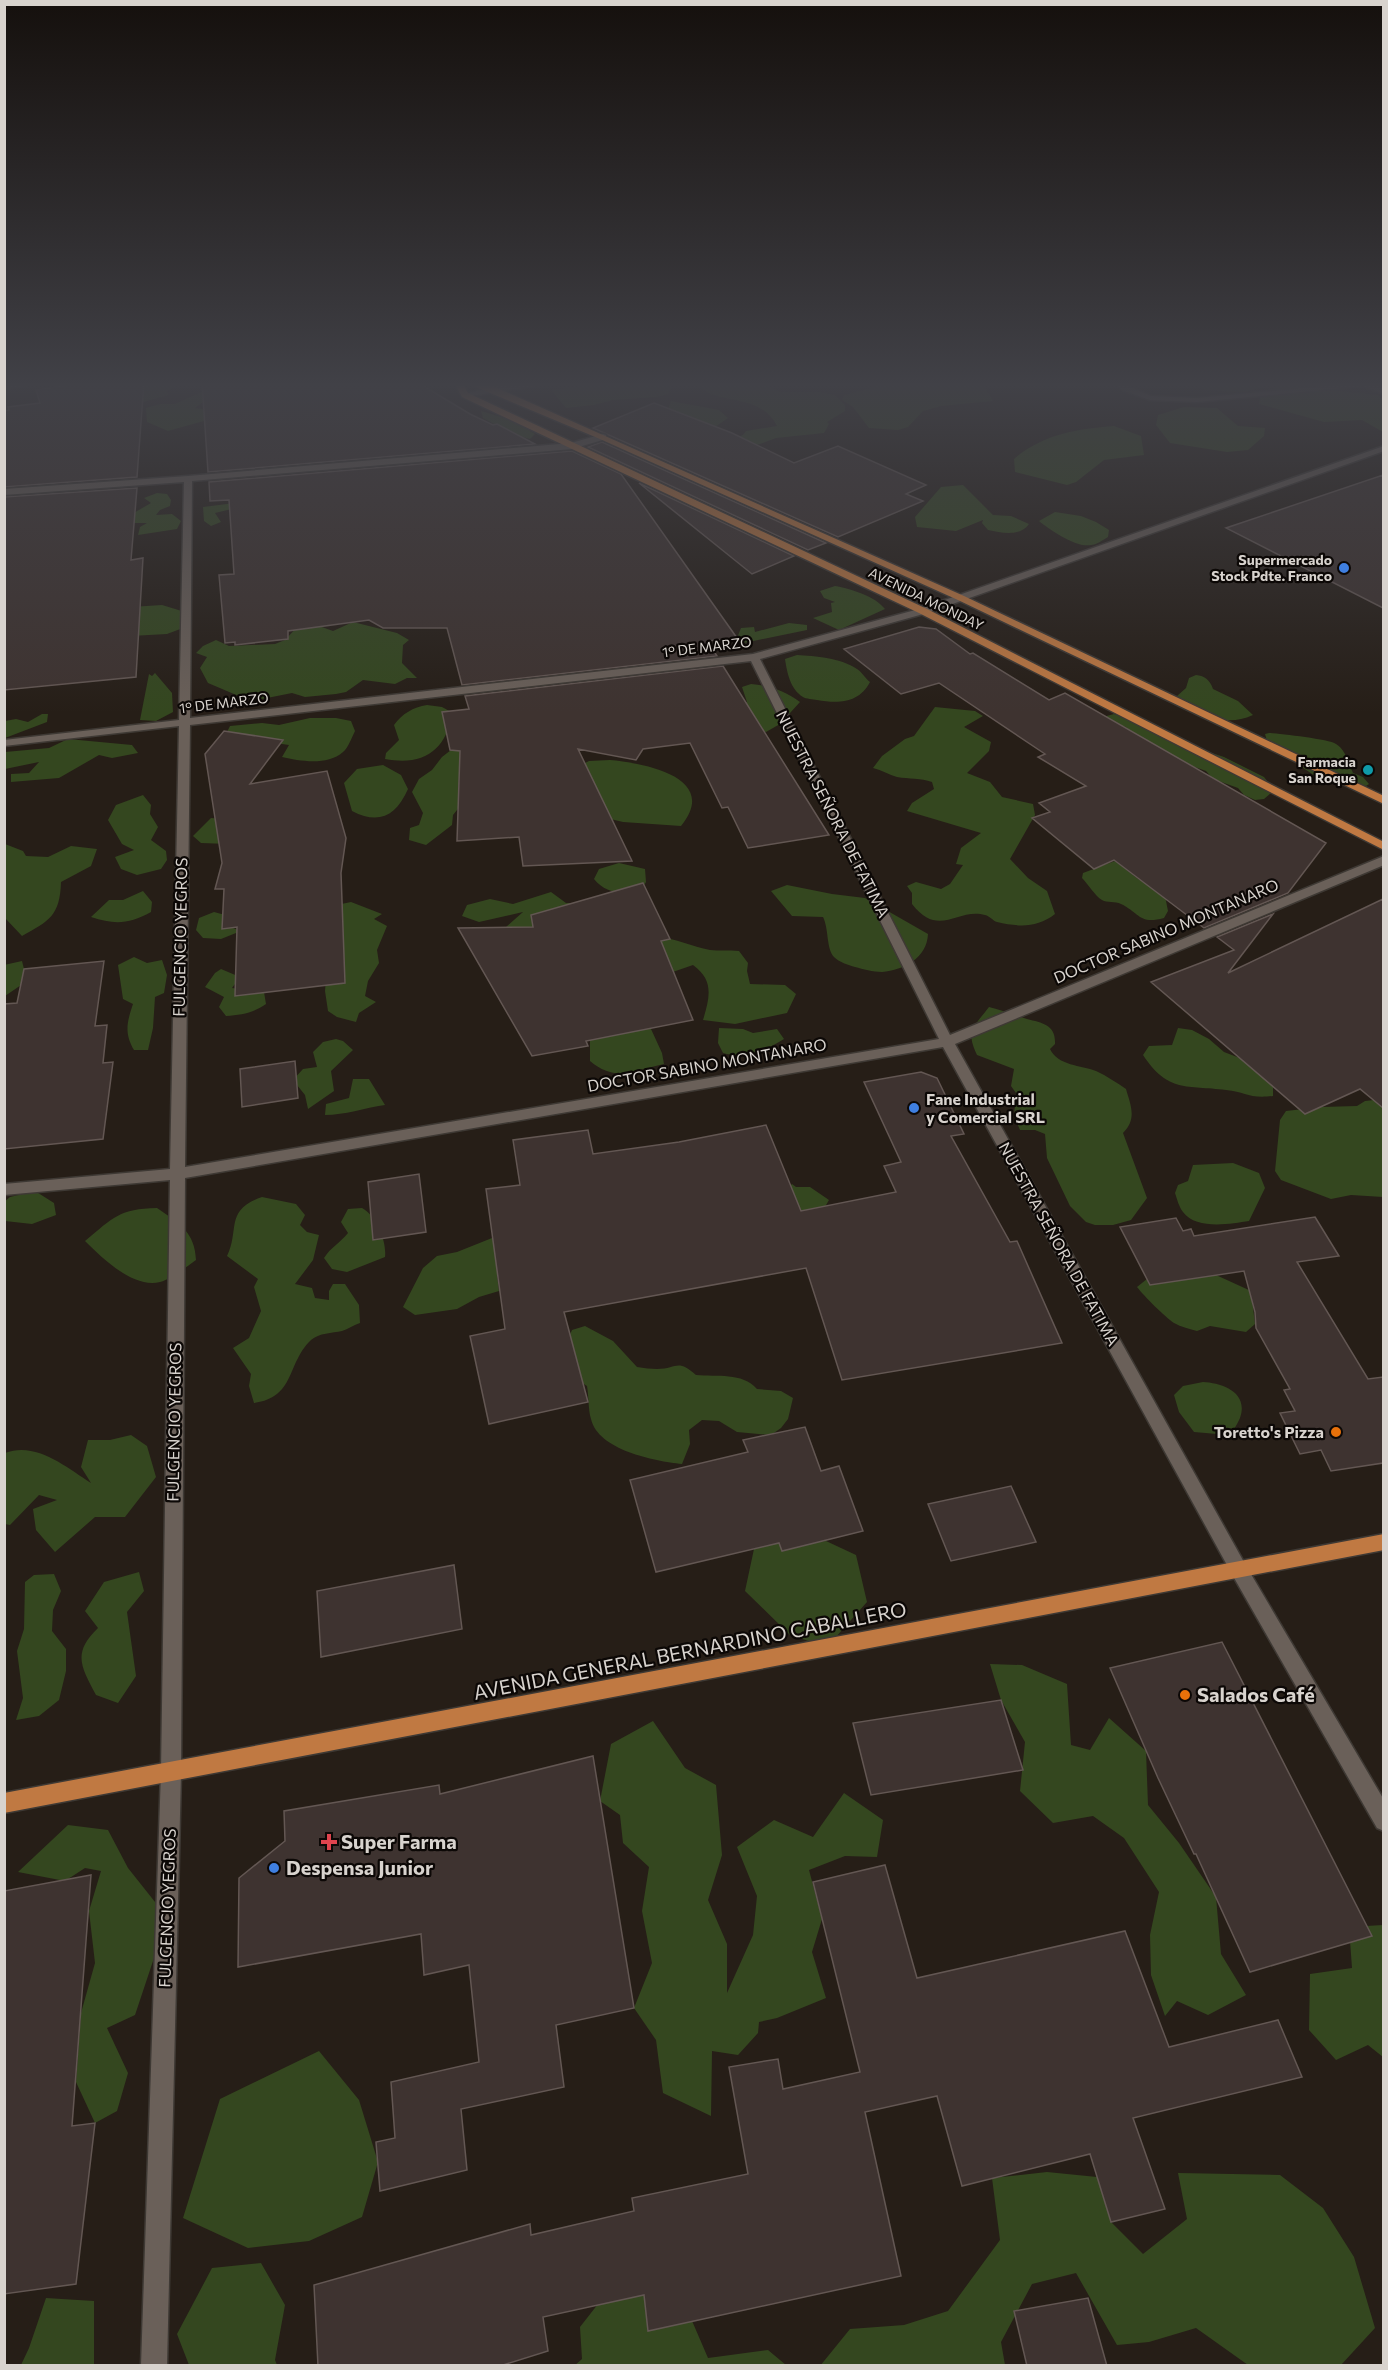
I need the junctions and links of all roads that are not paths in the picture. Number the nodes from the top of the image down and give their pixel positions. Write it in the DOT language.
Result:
graph roads {
  1 [pos="188,493"];
  2 [pos="671,493"];
  3 [pos="727,493"];
  4 [pos="1258,493"];
  5 [pos="961,598"];
  6 [pos="923,611"];
  7 [pos="754,657"];
  8 [pos="183,723"];
  9 [pos="4,743"];
  10 [pos="1383,801"];
  11 [pos="1383,847"];
  12 [pos="1383,860"];
  13 [pos="947,1042"];
  14 [pos="177,1174"];
  15 [pos="4,1190"];
  16 [pos="1383,1542"];
  17 [pos="1239,1570"];
  18 [pos="171,1772"];
  19 [pos="4,1803"];
  20 [pos="1383,1821"];
  21 [pos="154,2366"];
  1 -- 8 [label="street, FULGENCIO YEGROS"];
  2 -- 6 [label="main road, AVENIDA MONDAY"];
  3 -- 5 [label="main road, AVENIDA MONDAY"];
  4 -- 5 [label="street, 1° DE MARZO"];
  5 -- 6 [label="street, 1° DE MARZO"];
  5 -- 10 [label="main road, AVENIDA MONDAY"];
  6 -- 7 [label="street, 1° DE MARZO"];
  6 -- 11 [label="main road, AVENIDA MONDAY"];
  7 -- 8 [label="street, 1° DE MARZO"];
  7 -- 13 [label="street, NUESTRA SEÑORA DE FATIMA"];
  8 -- 9 [label="street, 1° DE MARZO"];
  8 -- 14 [label="street, FULGENCIO YEGROS"];
  12 -- 13 [label="street, DOCTOR SABINO MONTANARO"];
  13 -- 14 [label="street, DOCTOR SABINO MONTANARO"];
  13 -- 17 [label="street, NUESTRA SEÑORA DE FATIMA"];
  14 -- 15 [label="street, DOCTOR SABINO MONTANARO"];
  14 -- 18 [label="street, FULGENCIO YEGROS"];
  16 -- 17 [label="main road, AVENIDA GENERAL BERNARDINO CABALLERO"];
  17 -- 18 [label="main road, AVENIDA GENERAL BERNARDINO CABALLERO"];
  17 -- 20 [label="street, NUESTRA SEÑORA DE FATIMA"];
  18 -- 19 [label="main road, AVENIDA GENERAL BERNARDINO CABALLERO"];
  18 -- 21 [label="street, FULGENCIO YEGROS"];
}
